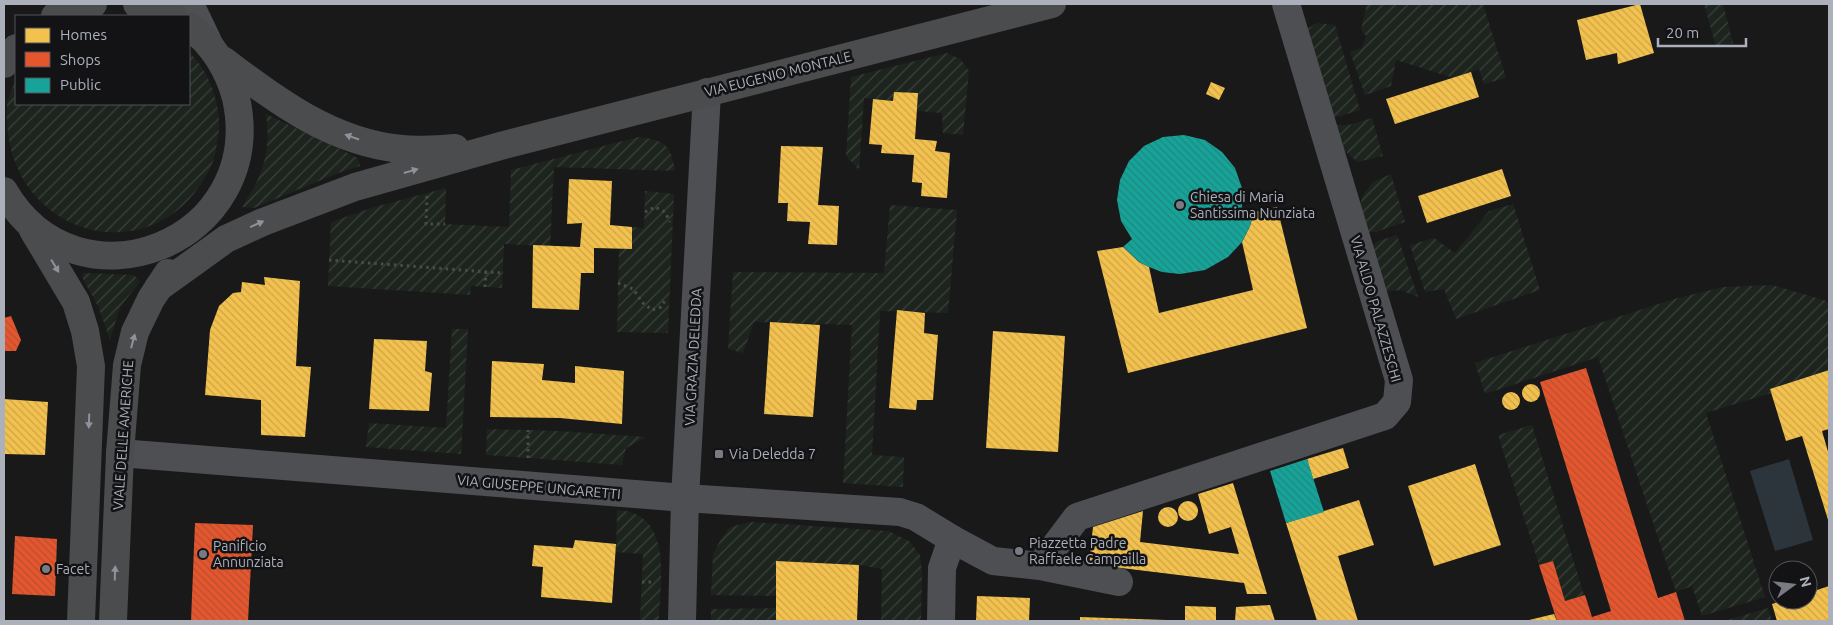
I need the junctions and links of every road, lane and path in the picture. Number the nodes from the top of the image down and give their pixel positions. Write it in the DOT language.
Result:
graph roads {
  1 [pos="65,4"];
  2 [pos="93,4"];
  3 [pos="137,4"];
  4 [pos="1052,4"];
  5 [pos="1286,4"];
  6 [pos="178,13"];
  7 [pos="54,15"];
  8 [pos="56,15"];
  9 [pos="190,26"];
  10 [pos="15,43"];
  11 [pos="4,49"];
  12 [pos="15,49"];
  13 [pos="213,50"];
  14 [pos="4,64"];
  15 [pos="707,92"];
  16 [pos="504,145"];
  17 [pos="4,191"];
  18 [pos="427,193"];
  19 [pos="210,212"];
  20 [pos="645,212"];
  21 [pos="30,224"];
  22 [pos="445,224"];
  23 [pos="672,226"];
  24 [pos="226,239"];
  25 [pos="187,245"];
  26 [pos="149,251"];
  27 [pos="329,260"];
  28 [pos="486,271"];
  29 [pos="502,273"];
  30 [pos="618,283"];
  31 [pos="485,287"];
  32 [pos="158,288"];
  33 [pos="670,292"];
  34 [pos="528,430"];
  35 [pos="120,453"];
  36 [pos="528,458"];
  37 [pos="686,498"];
  38 [pos="952,539"];
  39 [pos="1040,566"];
  40 [pos="642,582"];
  41 [pos="660,582"];
  42 [pos="1119,582"];
  43 [pos="82,621"];
  44 [pos="113,621"];
  45 [pos="682,621"];
  46 [pos="941,621"];
  1 -- 7 [label="main road"];
  2 -- 8 [label="main road"];
  3 -- 6 [label="main road"];
  4 -- 15 [label="main road, VIA EUGENIO MONTALE"];
  5 -- 39 [label="street, VIA ALDO PALAZZESCHI"];
  9 -- 13 [label="main road"];
  10 -- 11 [label="street"];
  12 -- 14 [label="main road"];
  16 -- 13 [label="main road, one-way"];
  13 -- 19 [label="main road"];
  15 -- 16 [label="main road, VIA EUGENIO MONTALE"];
  15 -- 37 [label="street, VIA GRAZIA DELEDDA"];
  24 -- 16 [label="main road, one-way"];
  17 -- 21 [label="main road"];
  18 -- 22 [label="path"];
  19 -- 25 [label="main road, VIALE DELLE AMERICHE"];
  19 -- 26 [label="main road"];
  20 -- 23 [label="path"];
  21 -- 26 [label="main road"];
  21 -- 43 [label="main road, one-way"];
  24 -- 25 [label="main road"];
  24 -- 32 [label="main road"];
  25 -- 26 [label="main road"];
  25 -- 32 [label="main road, VIALE DELLE AMERICHE"];
  27 -- 28 [label="path"];
  28 -- 29 [label="path"];
  28 -- 31 [label="path"];
  30 -- 33 [label="path"];
  35 -- 32 [label="main road, VIALE DELLE AMERICHE, one-way"];
  34 -- 36 [label="path"];
  35 -- 37 [label="street, VIA GIUSEPPE UNGARETTI"];
  44 -- 35 [label="main road, VIALE DELLE AMERICHE, one-way"];
  37 -- 38 [label="street, VIA GIUSEPPE UNGARETTI"];
  37 -- 45 [label="street, VIA GRAZIA DELEDDA"];
  38 -- 39 [label="street, VIA GIUSEPPE UNGARETTI"];
  38 -- 46 [label="street"];
  39 -- 42 [label="street, VIA GIUSEPPE UNGARETTI"];
  40 -- 41 [label="path"];
}
